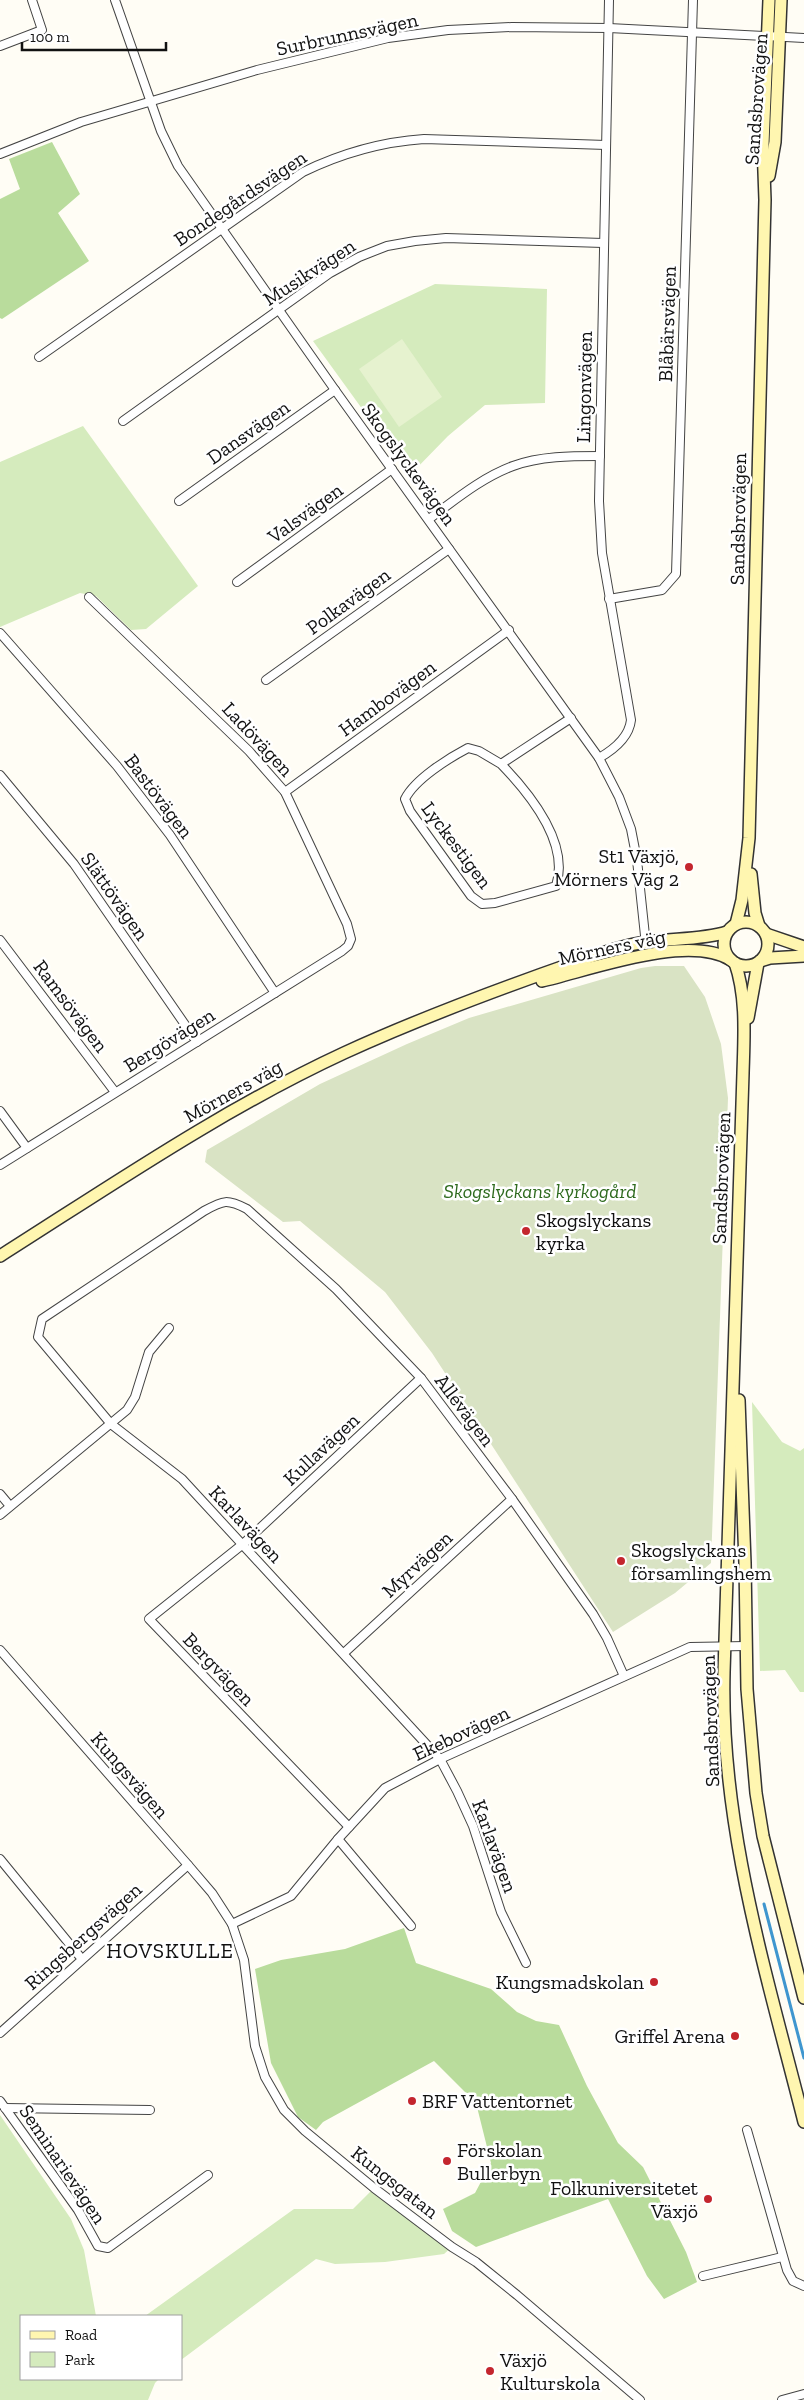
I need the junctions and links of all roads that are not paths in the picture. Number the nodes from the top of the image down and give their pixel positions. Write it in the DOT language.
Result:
graph roads {
  1 [pos="32,0"];
  2 [pos="609,0"];
  3 [pos="693,0"];
  4 [pos="769,0"];
  5 [pos="782,0"];
  6 [pos="117,1"];
  7 [pos="609,28"];
  8 [pos="692,33"];
  9 [pos="766,36"];
  10 [pos="780,37"];
  11 [pos="804,38"];
  12 [pos="0,46"];
  13 [pos="151,101"];
  14 [pos="606,145"];
  15 [pos="0,154"];
  16 [pos="765,200"];
  17 [pos="221,229"];
  18 [pos="603,243"];
  19 [pos="279,310"];
  20 [pos="39,357"];
  21 [pos="335,390"];
  22 [pos="123,421"];
  23 [pos="600,456"];
  24 [pos="392,469"];
  25 [pos="179,501"];
  26 [pos="429,519"];
  27 [pos="449,549"];
  28 [pos="237,582"];
  29 [pos="89,597"];
  30 [pos="610,599"];
  31 [pos="509,630"];
  32 [pos="0,633"];
  33 [pos="266,680"];
  34 [pos="571,718"];
  35 [pos="599,758"];
  36 [pos="501,764"];
  37 [pos="0,775"];
  38 [pos="285,792"];
  39 [pos="749,838"];
  40 [pos="731,928"];
  41 [pos="762,930"];
  42 [pos="351,939"];
  43 [pos="0,940"];
  44 [pos="645,942"];
  45 [pos="804,947"];
  46 [pos="648,955"];
  47 [pos="804,956"];
  48 [pos="733,962"];
  49 [pos="759,962"];
  50 [pos="501,990"];
  51 [pos="275,993"];
  52 [pos="197,1042"];
  53 [pos="744,1047"];
  54 [pos="115,1092"];
  55 [pos="0,1111"];
  56 [pos="27,1148"];
  57 [pos="0,1165"];
  58 [pos="233,1202"];
  59 [pos="0,1256"];
  60 [pos="736,1311"];
  61 [pos="169,1328"];
  62 [pos="421,1378"];
  63 [pos="111,1424"];
  64 [pos="0,1494"];
  65 [pos="512,1499"];
  66 [pos="10,1506"];
  67 [pos="0,1515"];
  68 [pos="243,1544"];
  69 [pos="726,1646"];
  70 [pos="746,1646"];
  71 [pos="0,1650"];
  72 [pos="344,1653"];
  73 [pos="624,1676"];
  74 [pos="440,1759"];
  75 [pos="349,1826"];
  76 [pos="338,1839"];
  77 [pos="0,1859"];
  78 [pos="188,1866"];
  79 [pos="232,1924"];
  80 [pos="411,1926"];
  81 [pos="82,1958"];
  82 [pos="526,1963"];
  83 [pos="804,1998"];
  84 [pos="0,2033"];
  85 [pos="3,2104"];
  86 [pos="150,2110"];
  87 [pos="804,2122"];
  88 [pos="747,2130"];
  89 [pos="208,2175"];
  90 [pos="782,2257"];
  91 [pos="703,2276"];
  92 [pos="804,2286"];
  93 [pos="804,2394"];
  94 [pos="640,2400"];
  95 [pos="782,2400"];
  1 -- 12 [label="street"];
  2 -- 7 [label="street, Lingonvägen"];
  3 -- 8 [label="street, Blåbärsvägen"];
  4 -- 9 [label="main road, Sandsbrovägen"];
  5 -- 10 [label="main road, Sandsbrovägen"];
  6 -- 13 [label="street, Skogslyckevägen"];
  7 -- 8 [label="street, Surbrunnsvägen"];
  7 -- 13 [label="street, Surbrunnsvägen"];
  7 -- 14 [label="street, Lingonvägen"];
  8 -- 9 [label="street, Surbrunnsvägen"];
  8 -- 30 [label="street, Blåbärsvägen"];
  9 -- 10 [label="street, Surbrunnsvägen"];
  9 -- 16 [label="main road, Sandsbrovägen"];
  10 -- 11 [label="street, Surbrunnsvägen"];
  10 -- 16 [label="main road, Sandsbrovägen"];
  13 -- 15 [label="street, Surbrunnsvägen"];
  13 -- 17 [label="street, Skogslyckevägen"];
  14 -- 17 [label="street, Bondegårdsvägen"];
  14 -- 18 [label="street, Lingonvägen"];
  16 -- 39 [label="main road, Sandsbrovägen"];
  17 -- 19 [label="street, Skogslyckevägen"];
  17 -- 20 [label="street, Bondegårdsvägen"];
  18 -- 19 [label="street, Musikvägen"];
  18 -- 23 [label="street, Lingonvägen"];
  19 -- 21 [label="street, Skogslyckevägen"];
  19 -- 22 [label="street, Musikvägen"];
  21 -- 24 [label="street, Skogslyckevägen"];
  21 -- 25 [label="street, Dansvägen"];
  23 -- 26 [label="street"];
  23 -- 30 [label="street, Lingonvägen"];
  24 -- 26 [label="street, Skogslyckevägen"];
  24 -- 28 [label="street, Valsvägen"];
  26 -- 27 [label="street, Skogslyckevägen"];
  27 -- 31 [label="street, Skogslyckevägen"];
  27 -- 33 [label="street, Polkavägen"];
  29 -- 38 [label="street, Ladövägen"];
  30 -- 35 [label="street, Lingonvägen"];
  31 -- 34 [label="street, Skogslyckevägen"];
  31 -- 38 [label="street, Hambovägen"];
  32 -- 51 [label="street, Bastövägen"];
  34 -- 35 [label="street, Skogslyckevägen"];
  34 -- 36 [label="street"];
  35 -- 44 [label="street, Skogslyckevägen"];
  36 -- 36 [label="street, Lyckestigen"];
  37 -- 52 [label="street, Slättövägen"];
  38 -- 42 [label="street, Ladövägen"];
  39 -- 40 [label="main road, Sandsbrovägen"];
  39 -- 41 [label="main road, Sandsbrovägen"];
  40 -- 41 [label="main road"];
  40 -- 44 [label="main road, Mörners väg"];
  40 -- 48 [label="main road"];
  41 -- 45 [label="main road"];
  41 -- 49 [label="main road"];
  42 -- 51 [label="street, Bergövägen"];
  43 -- 54 [label="street, Ramsövägen"];
  44 -- 46 [label="street, Skogslyckevägen"];
  44 -- 50 [label="main road, Mörners väg"];
  46 -- 48 [label="main road, Mörners väg"];
  46 -- 50 [label="main road, Mörners väg"];
  47 -- 49 [label="main road"];
  48 -- 49 [label="main road"];
  48 -- 53 [label="main road, Sandsbrovägen"];
  49 -- 53 [label="main road, Sandsbrovägen"];
  50 -- 59 [label="main road, Mörners väg"];
  51 -- 52 [label="street, Bergövägen"];
  52 -- 54 [label="street, Bergövägen"];
  53 -- 60 [label="main road, Sandsbrovägen"];
  54 -- 56 [label="street, Bergövägen"];
  55 -- 56 [label="street"];
  56 -- 57 [label="street, Bergövägen"];
  58 -- 62 [label="street, Allévägen"];
  58 -- 63 [label="street, Karlavägen"];
  60 -- 69 [label="main road, Sandsbrovägen"];
  60 -- 70 [label="main road, Sandsbrovägen"];
  61 -- 63 [label="street"];
  62 -- 65 [label="street, Allévägen"];
  62 -- 68 [label="street, Kullavägen"];
  63 -- 66 [label="street"];
  63 -- 68 [label="street, Karlavägen"];
  64 -- 66 [label="street"];
  65 -- 72 [label="street, Myrvägen"];
  65 -- 73 [label="street, Allévägen"];
  66 -- 67 [label="street"];
  68 -- 72 [label="street, Karlavägen"];
  68 -- 75 [label="street, Bergvägen"];
  69 -- 70 [label="street, Ekebovägen"];
  69 -- 73 [label="street, Ekebovägen"];
  69 -- 87 [label="main road, Sandsbrovägen"];
  70 -- 83 [label="main road, Sandsbrovägen"];
  71 -- 78 [label="street, Kungsvägen"];
  72 -- 74 [label="street, Karlavägen"];
  73 -- 74 [label="street, Ekebovägen"];
  74 -- 75 [label="street, Ekebovägen"];
  74 -- 82 [label="street, Karlavägen"];
  75 -- 76 [label="street, Ekebovägen"];
  76 -- 79 [label="street, Ekebovägen"];
  76 -- 80 [label="street"];
  77 -- 81 [label="street"];
  78 -- 79 [label="street, Kungsvägen"];
  78 -- 81 [label="street, Ringsbergsvägen"];
  79 -- 94 [label="street, Kungsgatan"];
  81 -- 84 [label="street, Ringsbergsvägen"];
  85 -- 86 [label="street"];
  85 -- 89 [label="street, Seminarievägen"];
  88 -- 90 [label="street"];
  90 -- 91 [label="street"];
  90 -- 92 [label="street"];
  93 -- 95 [label="street"];
}
